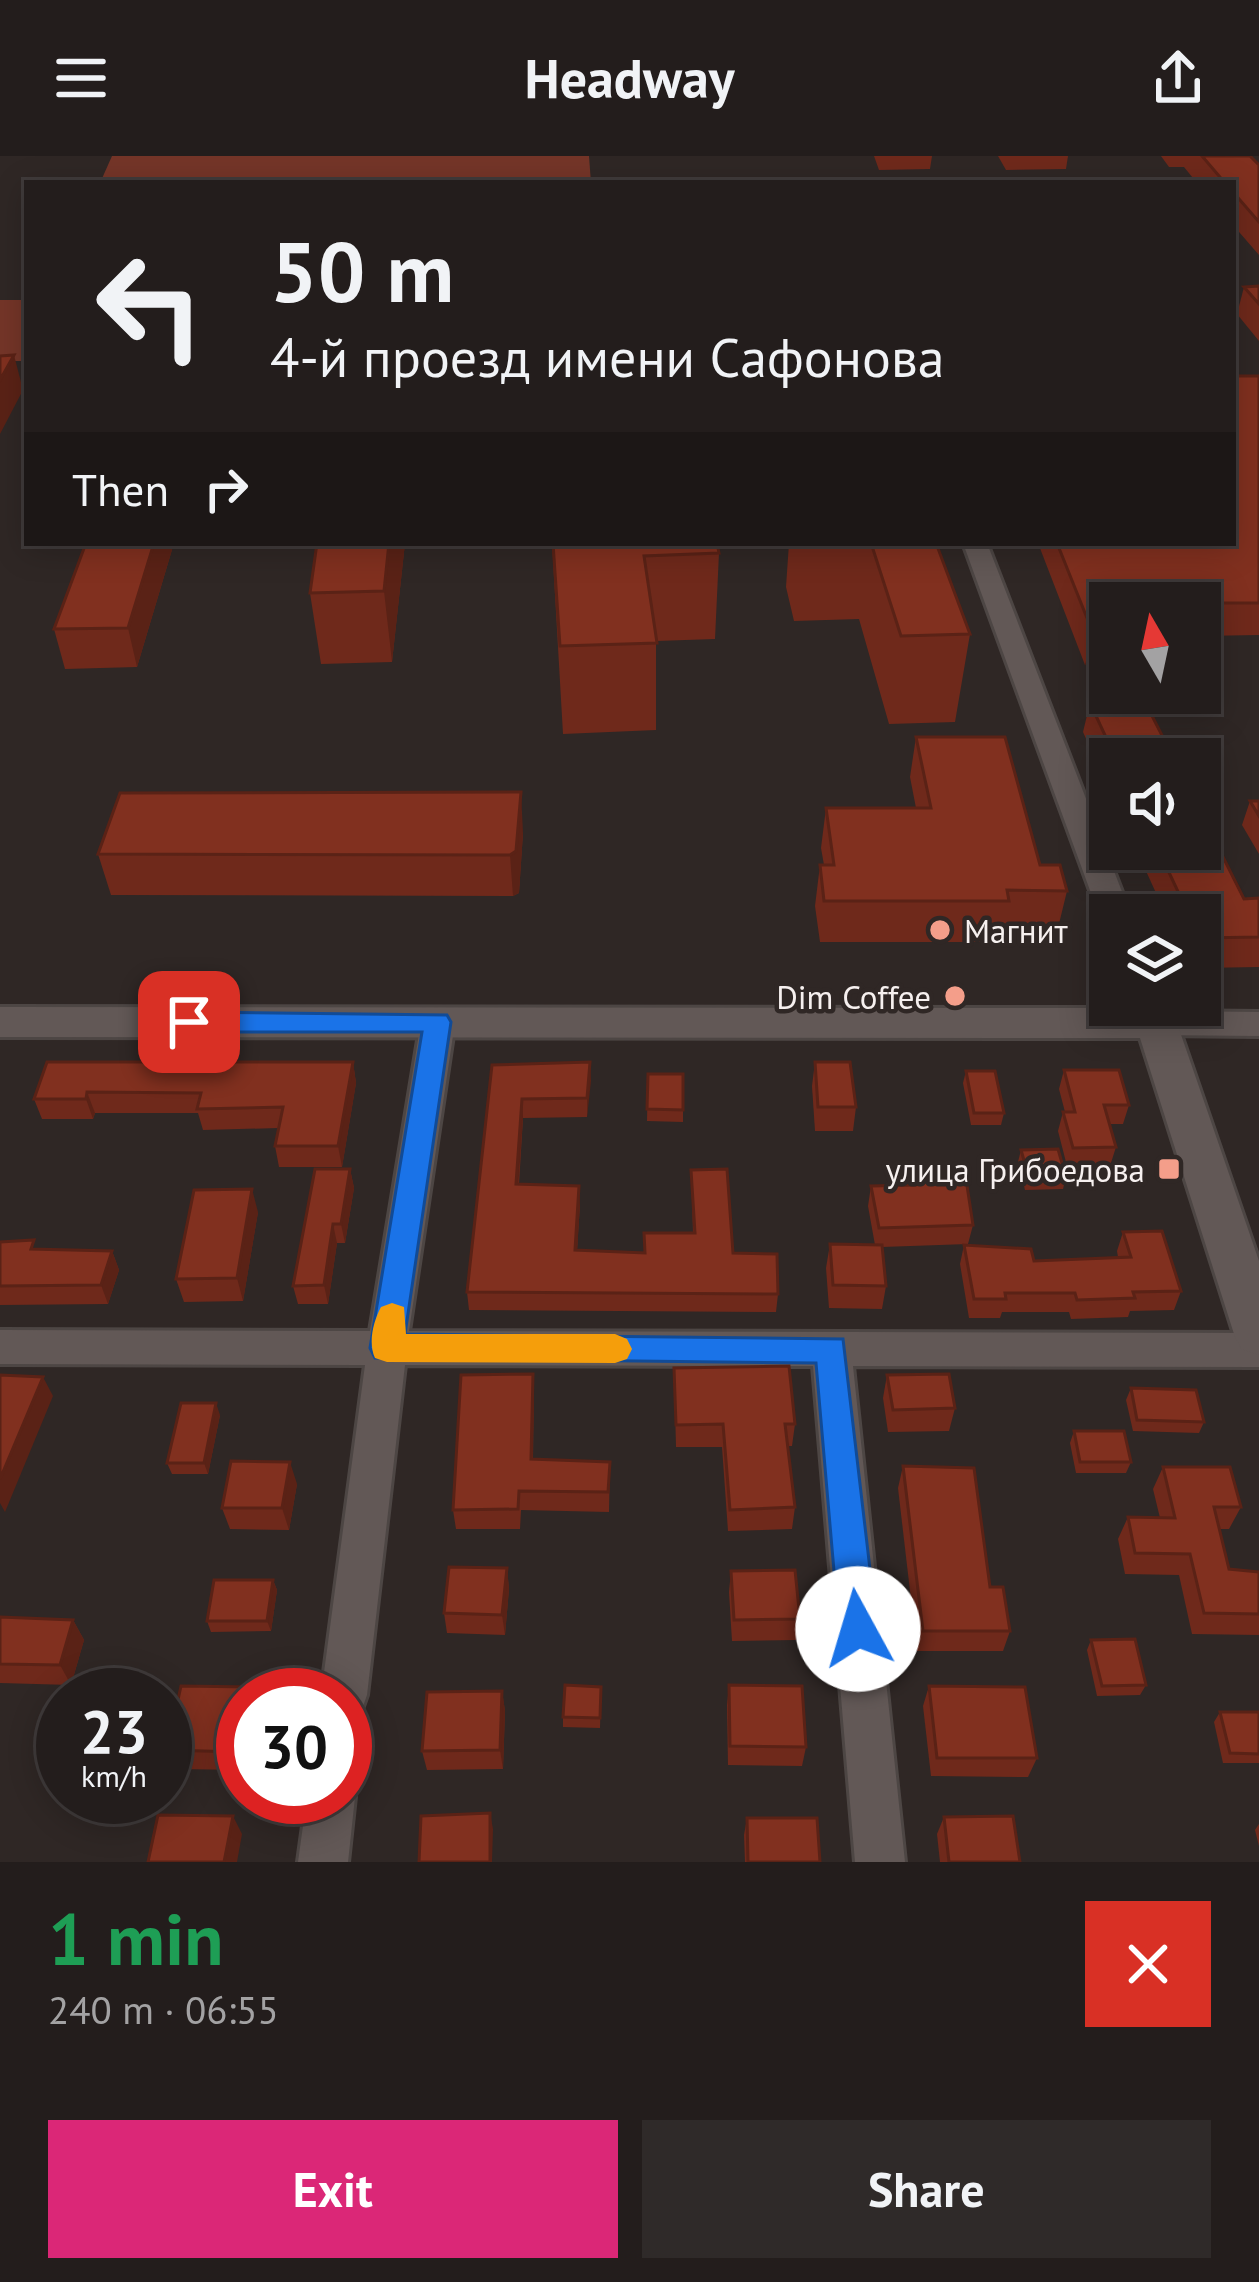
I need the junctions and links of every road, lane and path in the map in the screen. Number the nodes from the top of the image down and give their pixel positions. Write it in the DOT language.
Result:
graph roads {
  1 [pos="976,546"];
  2 [pos="1107,894"];
  3 [pos="1089,1015"];
  4 [pos="1221,1020"];
  5 [pos="0,1022"];
  6 [pos="438,1022"];
  7 [pos="1259,1024"];
  8 [pos="1156,1026"];
  9 [pos="1259,1334"];
  10 [pos="0,1347"];
  11 [pos="387,1348"];
  12 [pos="831,1349"];
  13 [pos="1259,1350"];
  14 [pos="347,1668"];
  15 [pos="328,1824"];
  16 [pos="323,1862"];
  17 [pos="880,1862"];
  1 -- 2 [label="street"];
  3 -- 6 [label="street"];
  4 -- 7 [label="street"];
  5 -- 6 [label="street"];
  6 -- 11 [label="street"];
  8 -- 9 [label="street"];
  10 -- 11 [label="street"];
  11 -- 12 [label="street"];
  11 -- 14 [label="street"];
  12 -- 13 [label="street"];
  12 -- 17 [label="street"];
  15 -- 16 [label="street"];
}
